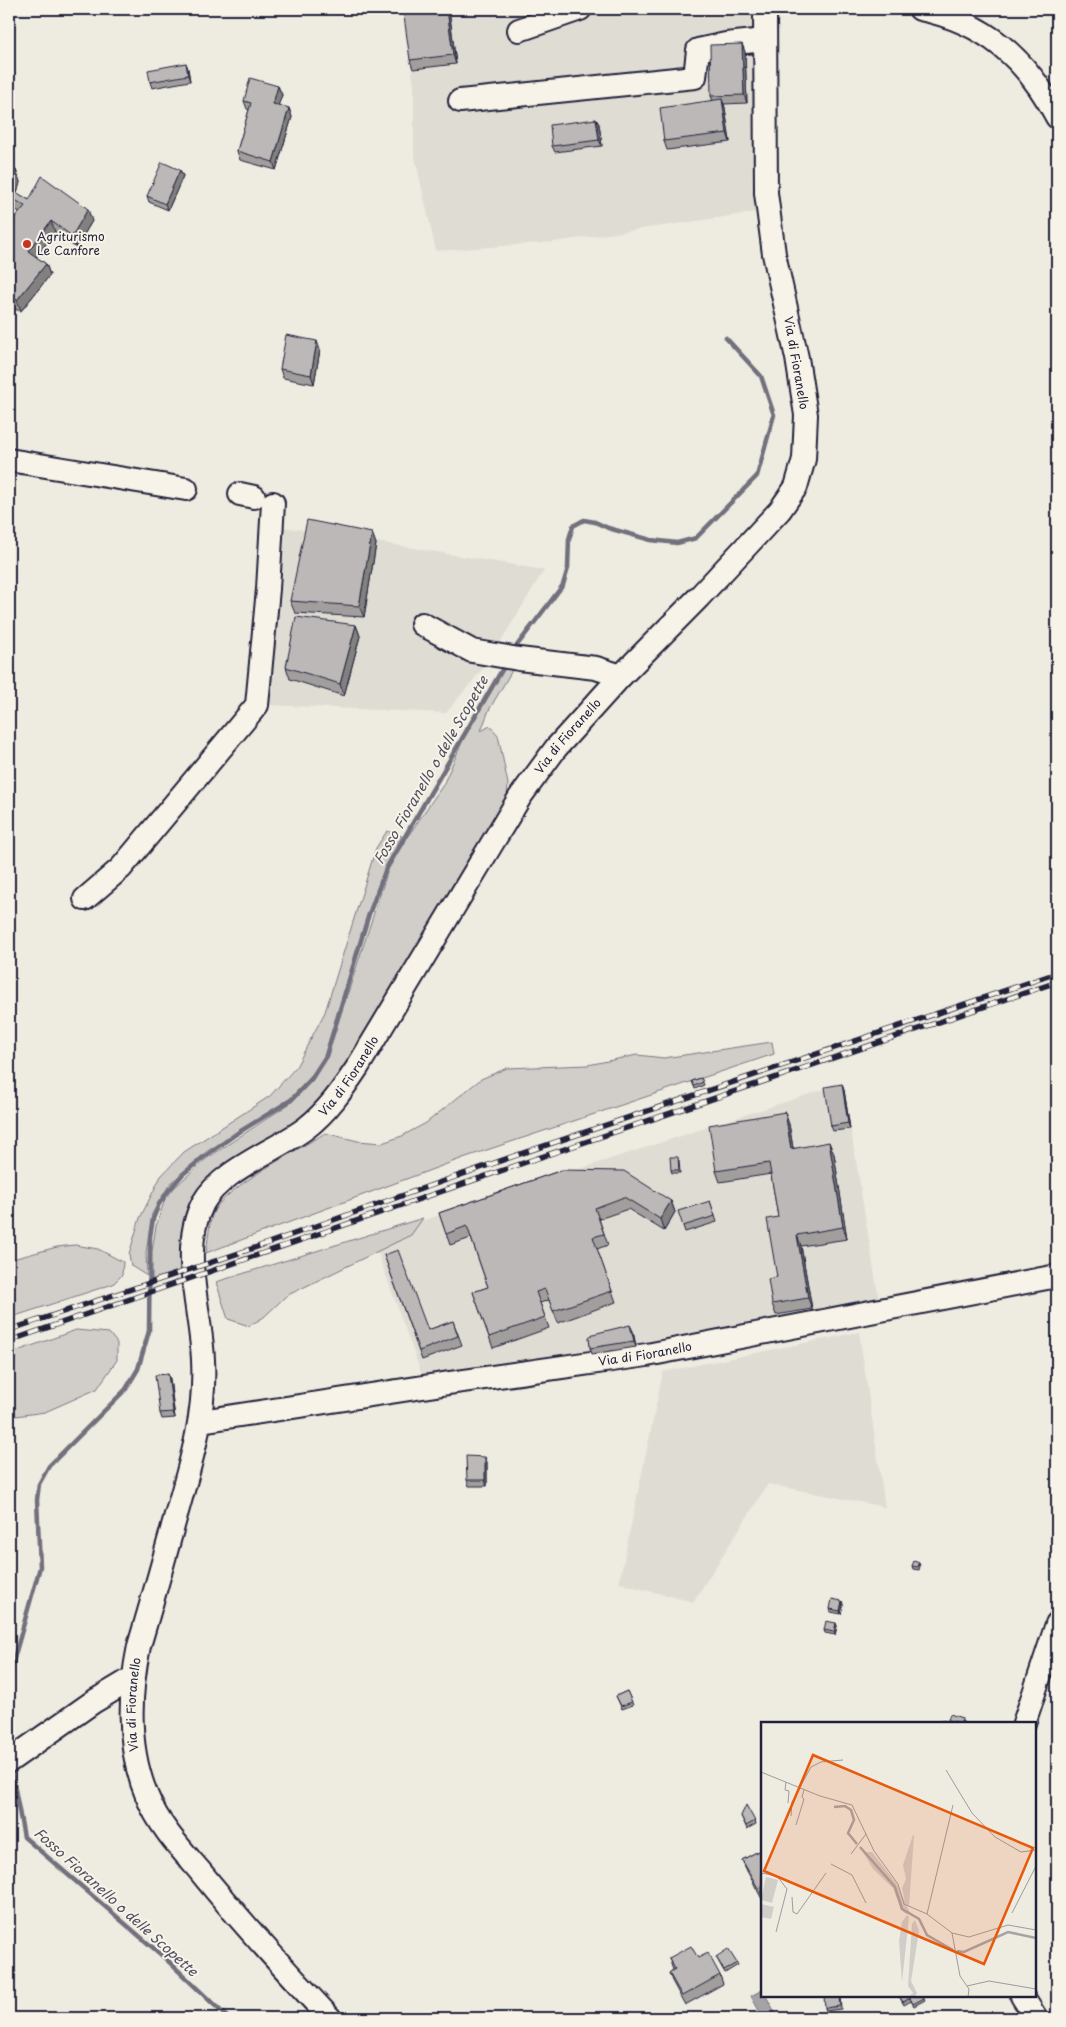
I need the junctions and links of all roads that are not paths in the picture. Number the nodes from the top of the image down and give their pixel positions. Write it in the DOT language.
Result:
graph roads {
  1 [pos="580,9"];
  2 [pos="766,9"];
  3 [pos="920,9"];
  4 [pos="519,30"];
  5 [pos="765,40"];
  6 [pos="460,101"];
  7 [pos="1057,117"];
  8 [pos="9,460"];
  9 [pos="186,489"];
  10 [pos="256,498"];
  11 [pos="422,624"];
  12 [pos="621,676"];
  13 [pos="85,899"];
  14 [pos="1057,1276"];
  15 [pos="201,1421"];
  16 [pos="1057,1624"];
  17 [pos="133,1678"];
  18 [pos="1024,1722"];
  19 [pos="12,1759"];
  20 [pos="1023,1997"];
  21 [pos="330,2018"];
  22 [pos="1036,2018"];
  1 -- 4 [label="street"];
  2 -- 5 [label="street, Via di Fioranello"];
  3 -- 7 [label="street"];
  5 -- 6 [label="street"];
  5 -- 12 [label="street, Via di Fioranello"];
  8 -- 9 [label="street"];
  10 -- 13 [label="street"];
  11 -- 12 [label="street"];
  12 -- 15 [label="street, Via di Fioranello"];
  14 -- 15 [label="street, Via di Fioranello"];
  15 -- 17 [label="street, Via di Fioranello"];
  16 -- 18 [label="street"];
  17 -- 19 [label="street"];
  17 -- 21 [label="street, Via di Fioranello"];
  20 -- 22 [label="street"];
}
